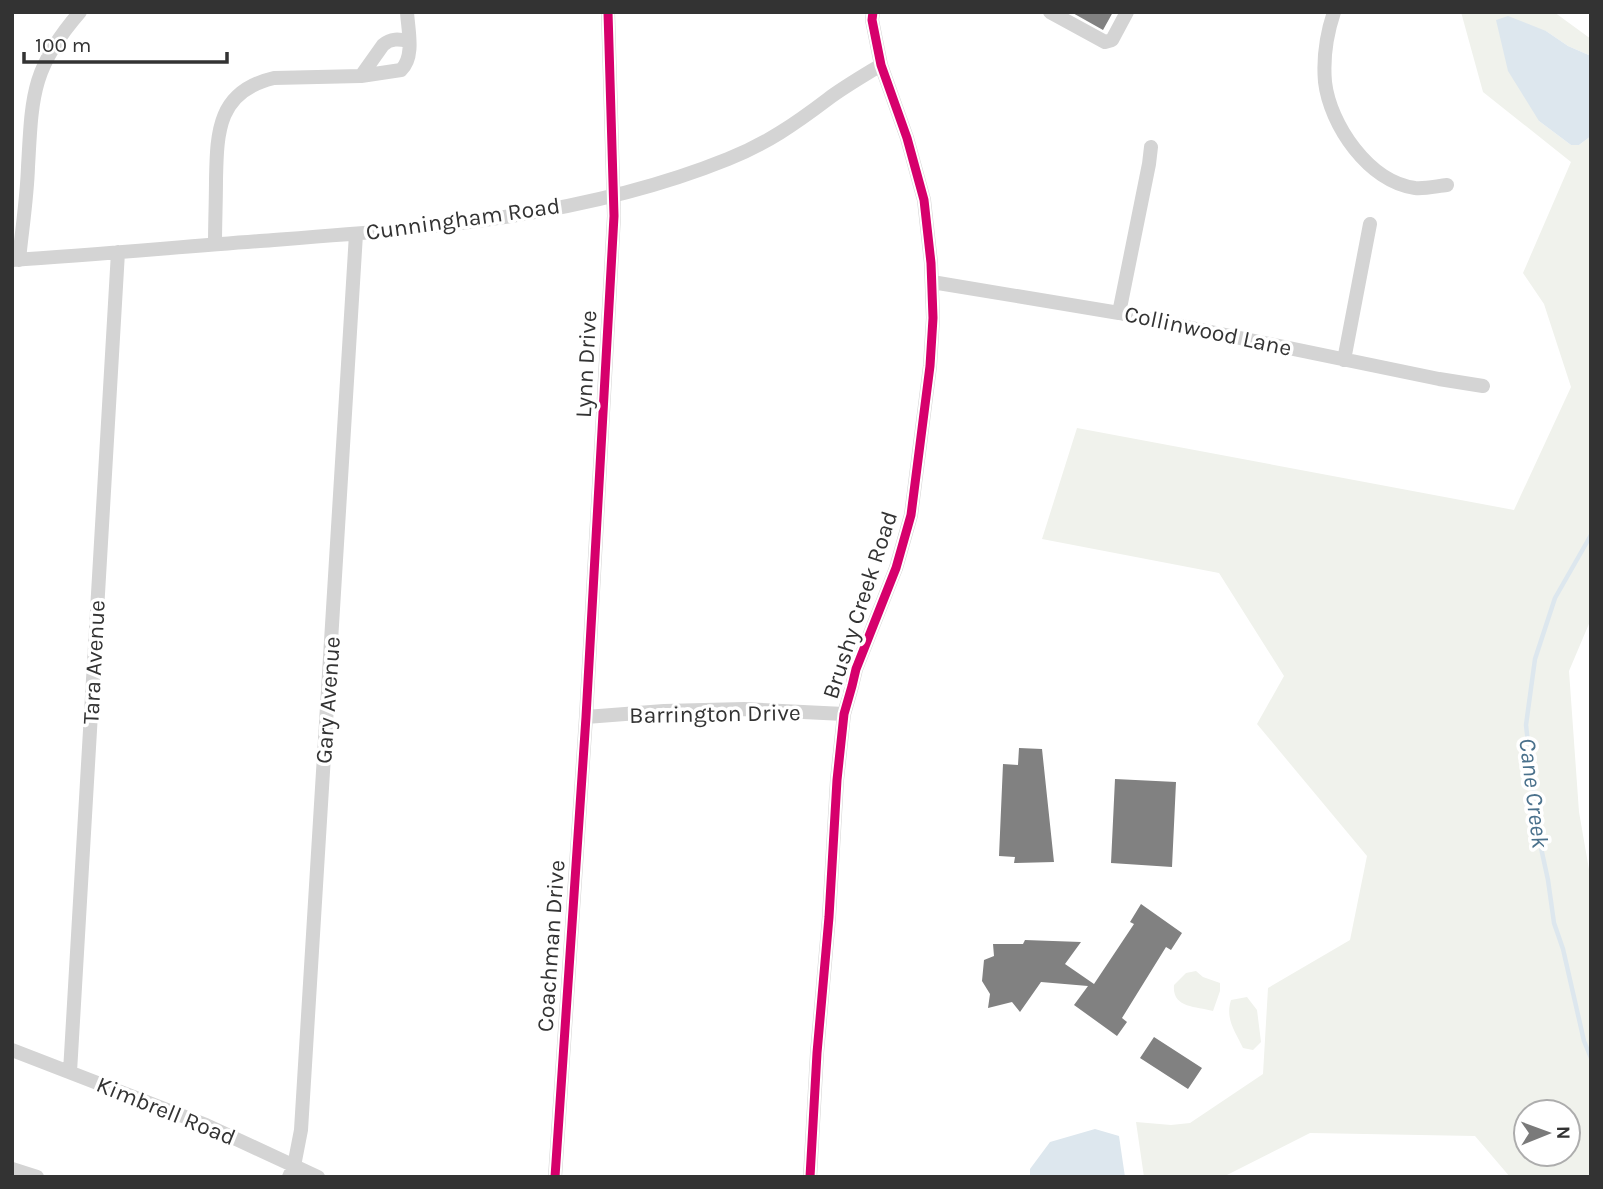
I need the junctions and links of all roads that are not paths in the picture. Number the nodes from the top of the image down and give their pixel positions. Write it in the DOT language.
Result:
graph roads {
  1 [pos="80,12"];
  2 [pos="407,12"];
  3 [pos="608,12"];
  4 [pos="873,12"];
  5 [pos="1050,12"];
  6 [pos="1127,12"];
  7 [pos="1334,12"];
  8 [pos="408,41"];
  9 [pos="881,65"];
  10 [pos="361,76"];
  11 [pos="1151,147"];
  12 [pos="1447,185"];
  13 [pos="613,195"];
  14 [pos="1370,224"];
  15 [pos="356,234"];
  16 [pos="215,244"];
  17 [pos="118,252"];
  18 [pos="16,260"];
  19 [pos="932,282"];
  20 [pos="1119,313"];
  21 [pos="1344,360"];
  22 [pos="1483,386"];
  23 [pos="844,714"];
  24 [pos="586,717"];
  25 [pos="12,1050"];
  26 [pos="70,1072"];
  27 [pos="12,1170"];
  28 [pos="292,1171"];
  29 [pos="37,1177"];
  30 [pos="318,1177"];
  31 [pos="555,1177"];
  32 [pos="810,1177"];
  1 -- 18 [label="street"];
  2 -- 8 [label="street"];
  3 -- 13 [label="street, Lynn Drive"];
  4 -- 9 [label="street, Brushy Creek Road"];
  5 -- 6 [label="street"];
  7 -- 12 [label="street"];
  8 -- 10 [label="street"];
  8 -- 10 [label="street"];
  9 -- 13 [label="street, Cunningham Road"];
  9 -- 19 [label="street, Brushy Creek Road"];
  10 -- 16 [label="street"];
  11 -- 20 [label="street"];
  13 -- 15 [label="street, Cunningham Road"];
  13 -- 24 [label="street, Lynn Drive"];
  14 -- 21 [label="street"];
  15 -- 16 [label="street, Cunningham Road"];
  15 -- 28 [label="street, Gary Avenue"];
  16 -- 17 [label="street, Cunningham Road"];
  17 -- 18 [label="street, Cunningham Road"];
  17 -- 26 [label="street, Tara Avenue"];
  19 -- 20 [label="street, Collinwood Lane"];
  19 -- 23 [label="street, Brushy Creek Road"];
  20 -- 21 [label="street, Collinwood Lane"];
  21 -- 22 [label="street, Collinwood Lane"];
  23 -- 24 [label="street, Barrington Drive"];
  23 -- 32 [label="street, Brushy Creek Road"];
  24 -- 31 [label="street, Coachman Drive"];
  25 -- 26 [label="street, Kimbrell Road"];
  26 -- 28 [label="street, Kimbrell Road"];
  27 -- 29 [label="street"];
  28 -- 30 [label="street, Kimbrell Road"];
}
